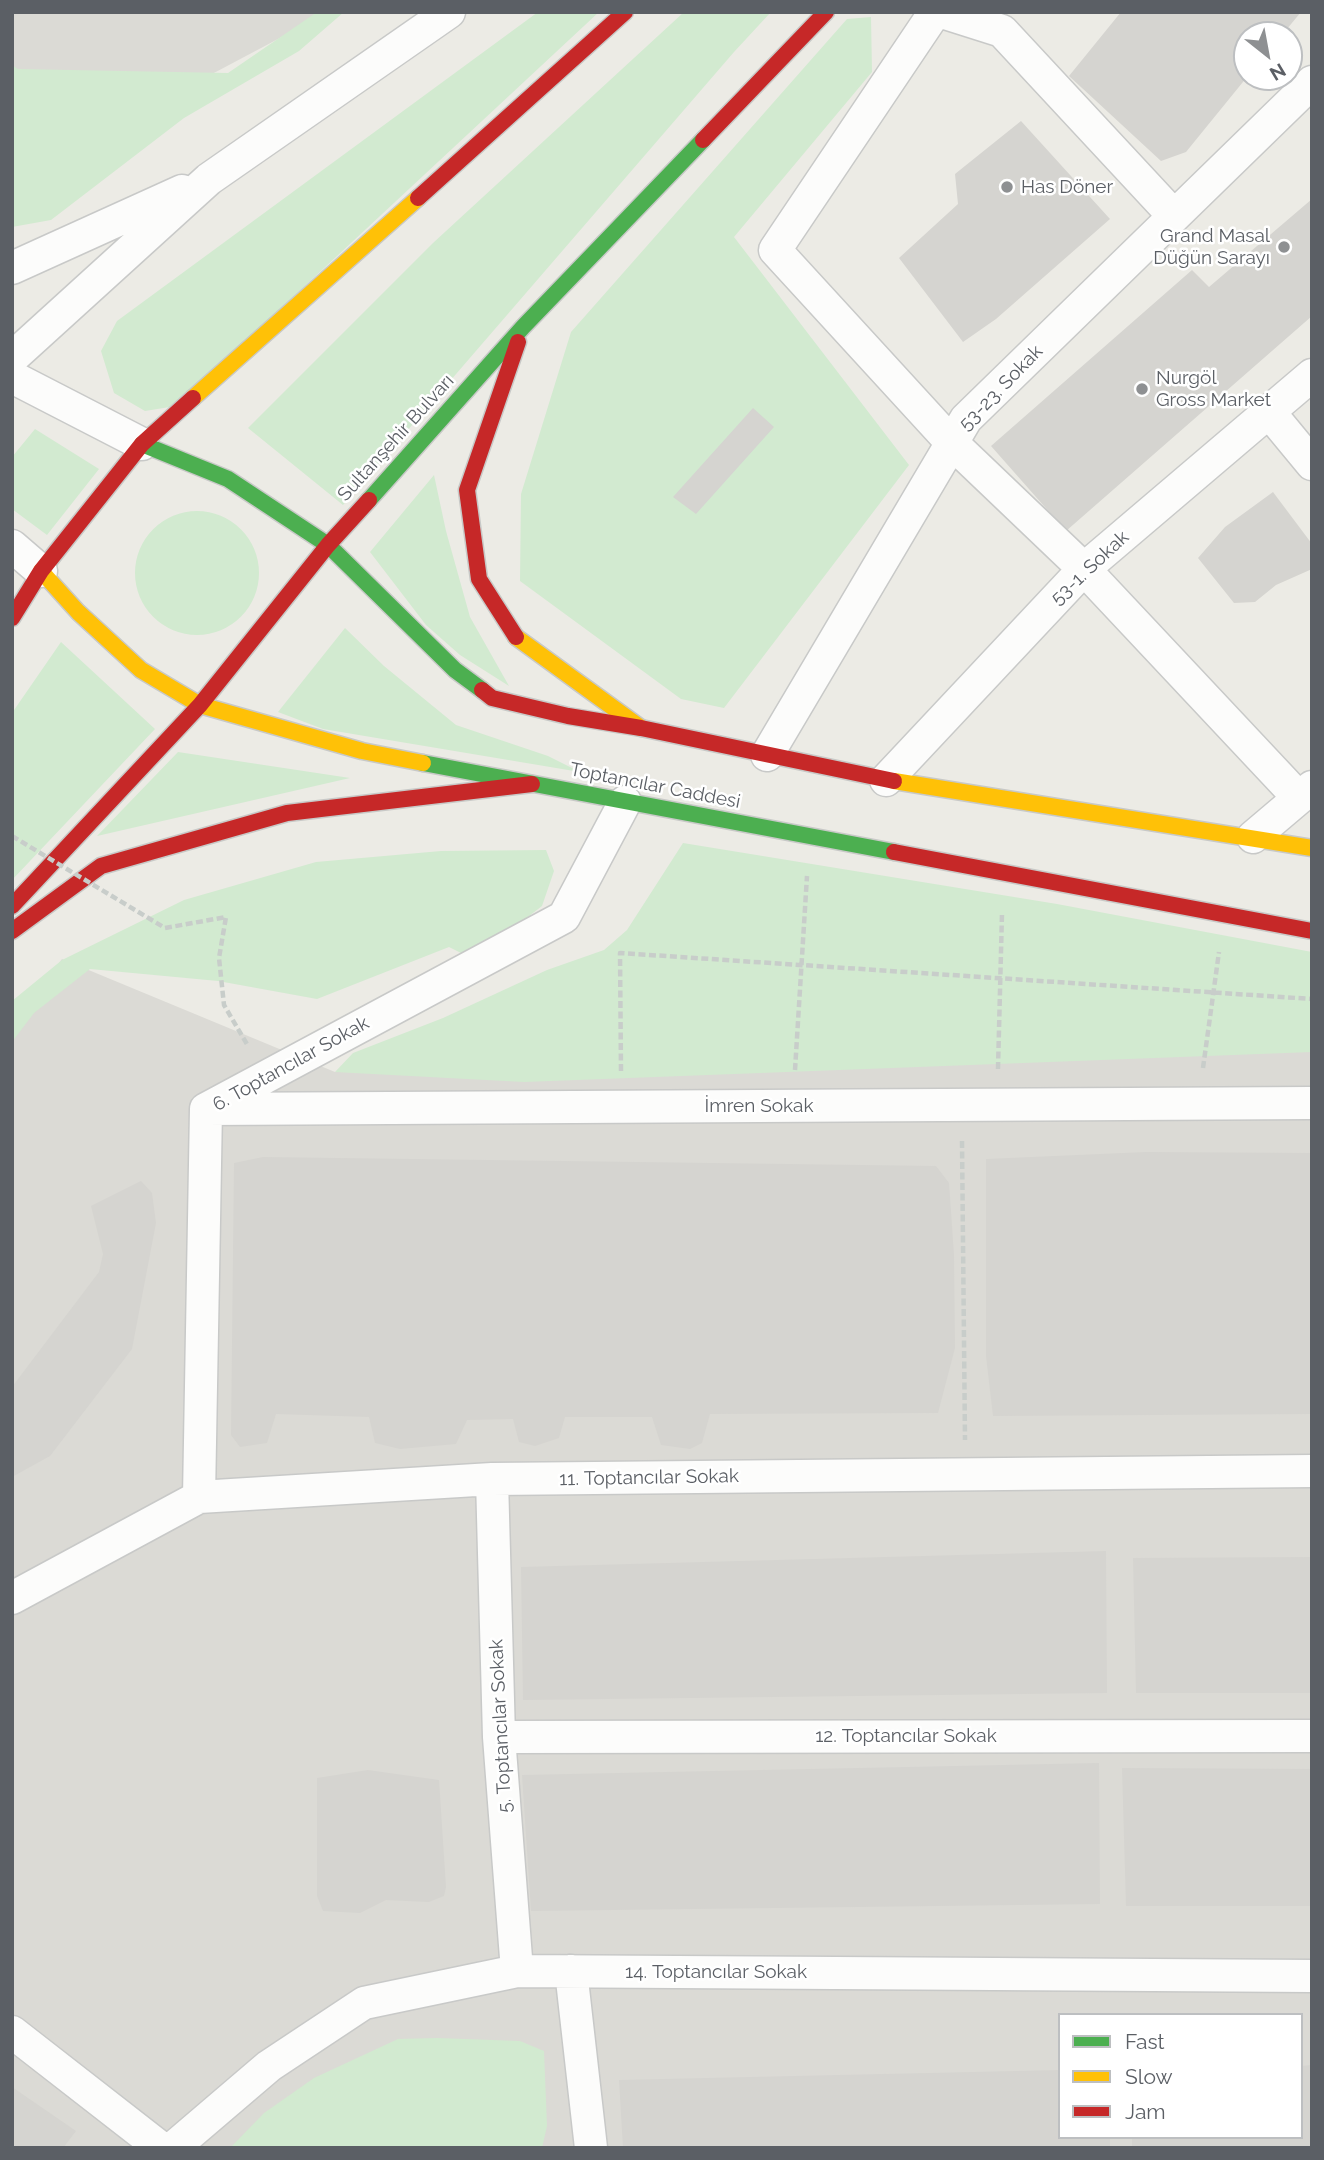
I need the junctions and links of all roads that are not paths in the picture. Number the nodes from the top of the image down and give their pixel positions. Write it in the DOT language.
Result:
graph roads {
  1 [pos="449,12"];
  2 [pos="625,12"];
  3 [pos="826,12"];
  4 [pos="936,12"];
  5 [pos="942,12"];
  6 [pos="1312,82"];
  7 [pos="209,179"];
  8 [pos="1174,216"];
  9 [pos="12,268"];
  10 [pos="523,327"];
  11 [pos="12,358"];
  12 [pos="1312,375"];
  13 [pos="12,377"];
  14 [pos="1269,412"];
  15 [pos="951,442"];
  16 [pos="142,444"];
  17 [pos="1312,464"];
  18 [pos="328,545"];
  19 [pos="12,546"];
  20 [pos="1084,569"];
  21 [pos="41,571"];
  22 [pos="12,618"];
  23 [pos="200,705"];
  24 [pos="641,728"];
  25 [pos="767,755"];
  26 [pos="886,780"];
  27 [pos="532,784"];
  28 [pos="1306,792"];
  29 [pos="625,802"];
  30 [pos="1253,837"];
  31 [pos="1312,848"];
  32 [pos="12,906"];
  33 [pos="12,931"];
  34 [pos="1312,932"];
  35 [pos="1312,1103"];
  36 [pos="206,1109"];
  37 [pos="1312,1471"];
  38 [pos="492,1479"];
  39 [pos="200,1497"];
  40 [pos="12,1598"];
  41 [pos="1312,1736"];
  42 [pos="499,1737"];
  43 [pos="517,1971"];
  44 [pos="571,1971"];
  45 [pos="1312,1976"];
  46 [pos="12,2032"];
  47 [pos="161,2148"];
  48 [pos="173,2148"];
  49 [pos="591,2148"];
  1 -- 7 [label="street"];
  2 -- 16 [label="main road"];
  3 -- 10 [label="main road, Sultanşehir Bulvarı"];
  4 -- 15 [label="street"];
  5 -- 8 [label="street"];
  6 -- 8 [label="street, 53-23. Sokak"];
  7 -- 9 [label="street"];
  7 -- 11 [label="street"];
  8 -- 15 [label="street, 53-23. Sokak"];
  10 -- 18 [label="main road, Sultanşehir Bulvarı"];
  10 -- 24 [label="main road"];
  12 -- 14 [label="street, 53-1. Sokak"];
  13 -- 16 [label="street"];
  14 -- 17 [label="street"];
  14 -- 20 [label="street, 53-1. Sokak"];
  15 -- 20 [label="street"];
  15 -- 25 [label="street, 53-23. Sokak"];
  16 -- 18 [label="main road"];
  16 -- 21 [label="main road"];
  18 -- 23 [label="main road, Sultanşehir Bulvarı"];
  18 -- 24 [label="main road"];
  19 -- 21 [label="street"];
  20 -- 26 [label="street, 53-1. Sokak"];
  20 -- 28 [label="street"];
  21 -- 22 [label="main road"];
  21 -- 23 [label="main road, Toptancılar Caddesi"];
  23 -- 27 [label="main road, Toptancılar Caddesi"];
  23 -- 32 [label="main road, Sultanşehir Bulvarı"];
  24 -- 25 [label="main road"];
  25 -- 26 [label="main road"];
  26 -- 30 [label="main road"];
  27 -- 29 [label="main road, Toptancılar Caddesi"];
  27 -- 33 [label="main road"];
  28 -- 30 [label="street"];
  29 -- 34 [label="main road, Toptancılar Caddesi"];
  29 -- 36 [label="street, 6. Toptancılar Sokak"];
  30 -- 31 [label="main road"];
  35 -- 36 [label="street, İmren Sokak"];
  36 -- 39 [label="street, 6. Toptancılar Sokak"];
  37 -- 38 [label="street, 11. Toptancılar Sokak"];
  38 -- 39 [label="street, 11. Toptancılar Sokak"];
  38 -- 42 [label="street, 5. Toptancılar Sokak"];
  39 -- 40 [label="street, 11. Toptancılar Sokak"];
  41 -- 42 [label="street, 12. Toptancılar Sokak"];
  42 -- 43 [label="street, 5. Toptancılar Sokak"];
  43 -- 44 [label="street, 14. Toptancılar Sokak"];
  43 -- 48 [label="street, 14. Toptancılar Sokak"];
  44 -- 45 [label="street, 14. Toptancılar Sokak"];
  44 -- 49 [label="street"];
  46 -- 47 [label="street"];
}
